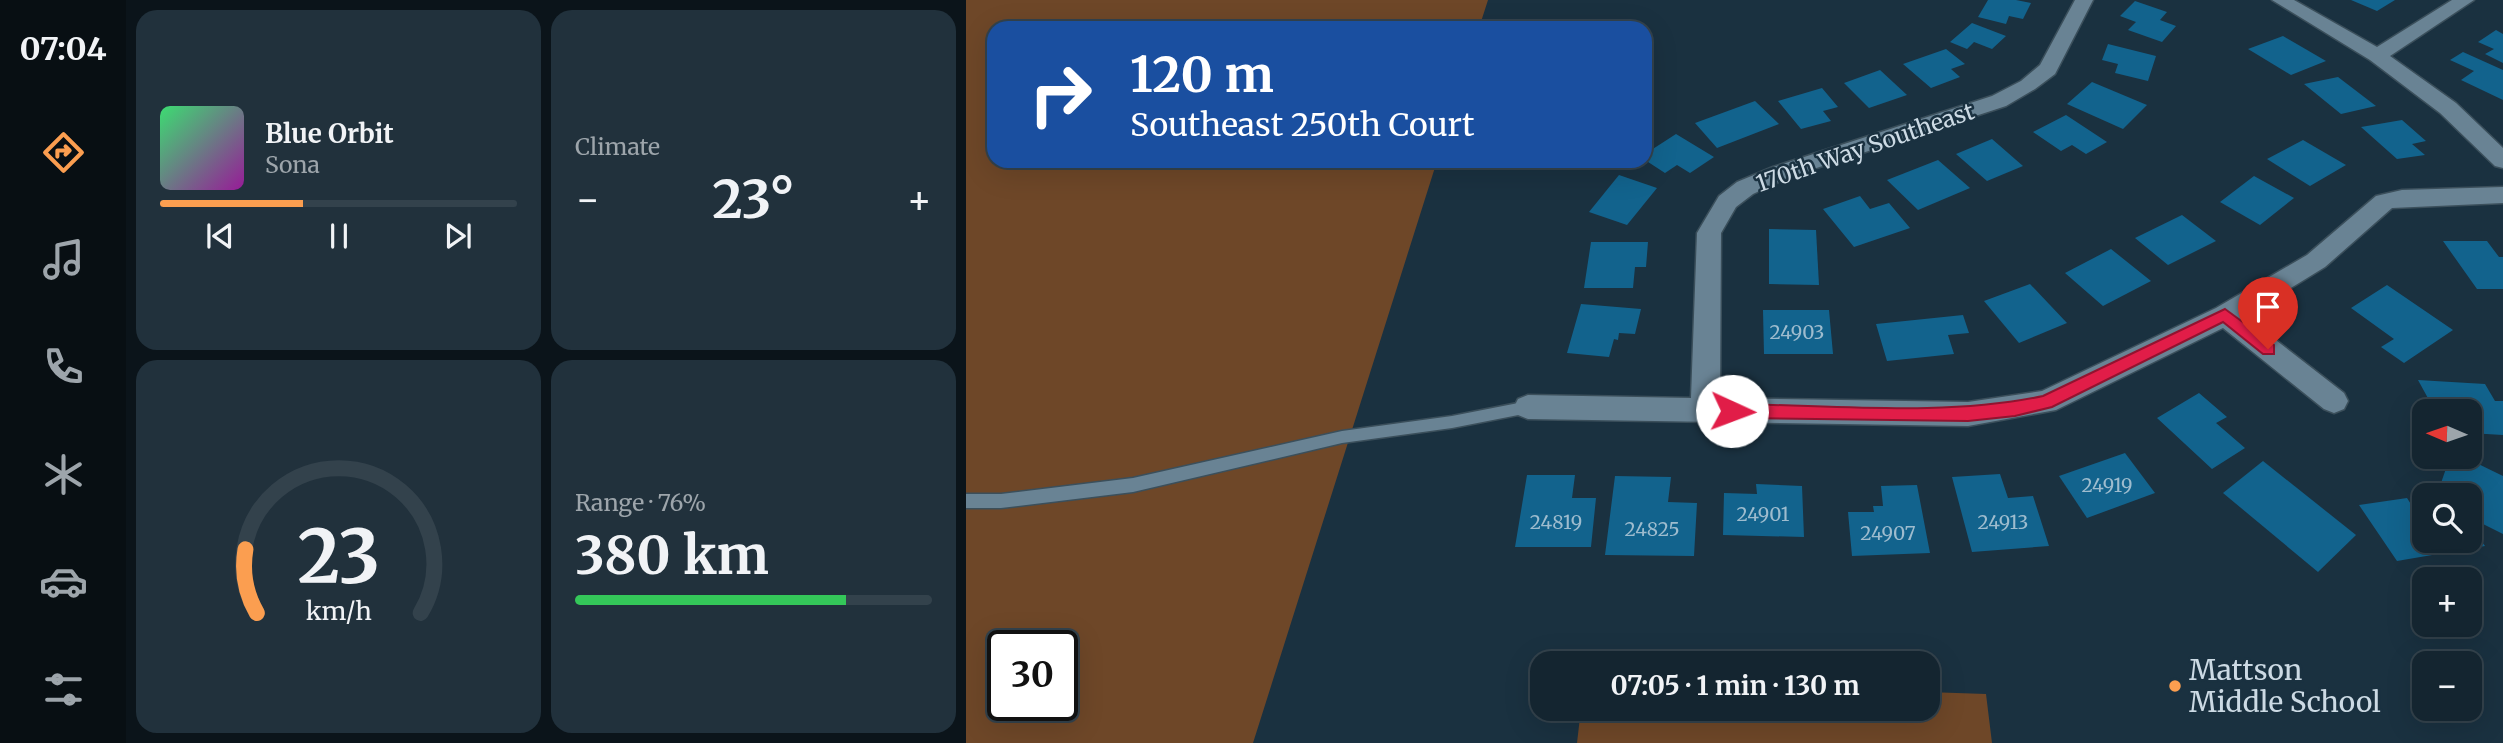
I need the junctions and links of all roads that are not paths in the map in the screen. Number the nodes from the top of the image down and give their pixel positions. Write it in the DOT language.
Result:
graph roads {
  1 [pos="2084,0"];
  2 [pos="2281,0"];
  3 [pos="2465,0"];
  4 [pos="2377,56"];
  5 [pos="2503,161"];
  6 [pos="2503,195"];
  7 [pos="2225,315"];
  8 [pos="2334,401"];
  9 [pos="1528,407"];
  10 [pos="1704,410"];
  11 [pos="966,501"];
  1 -- 10 [label="street, 170th Way Southeast"];
  2 -- 4 [label="street"];
  3 -- 4 [label="street"];
  4 -- 5 [label="street"];
  6 -- 7 [label="street"];
  7 -- 8 [label="street"];
  7 -- 10 [label="street"];
  9 -- 10 [label="street"];
  9 -- 11 [label="lane"];
}
